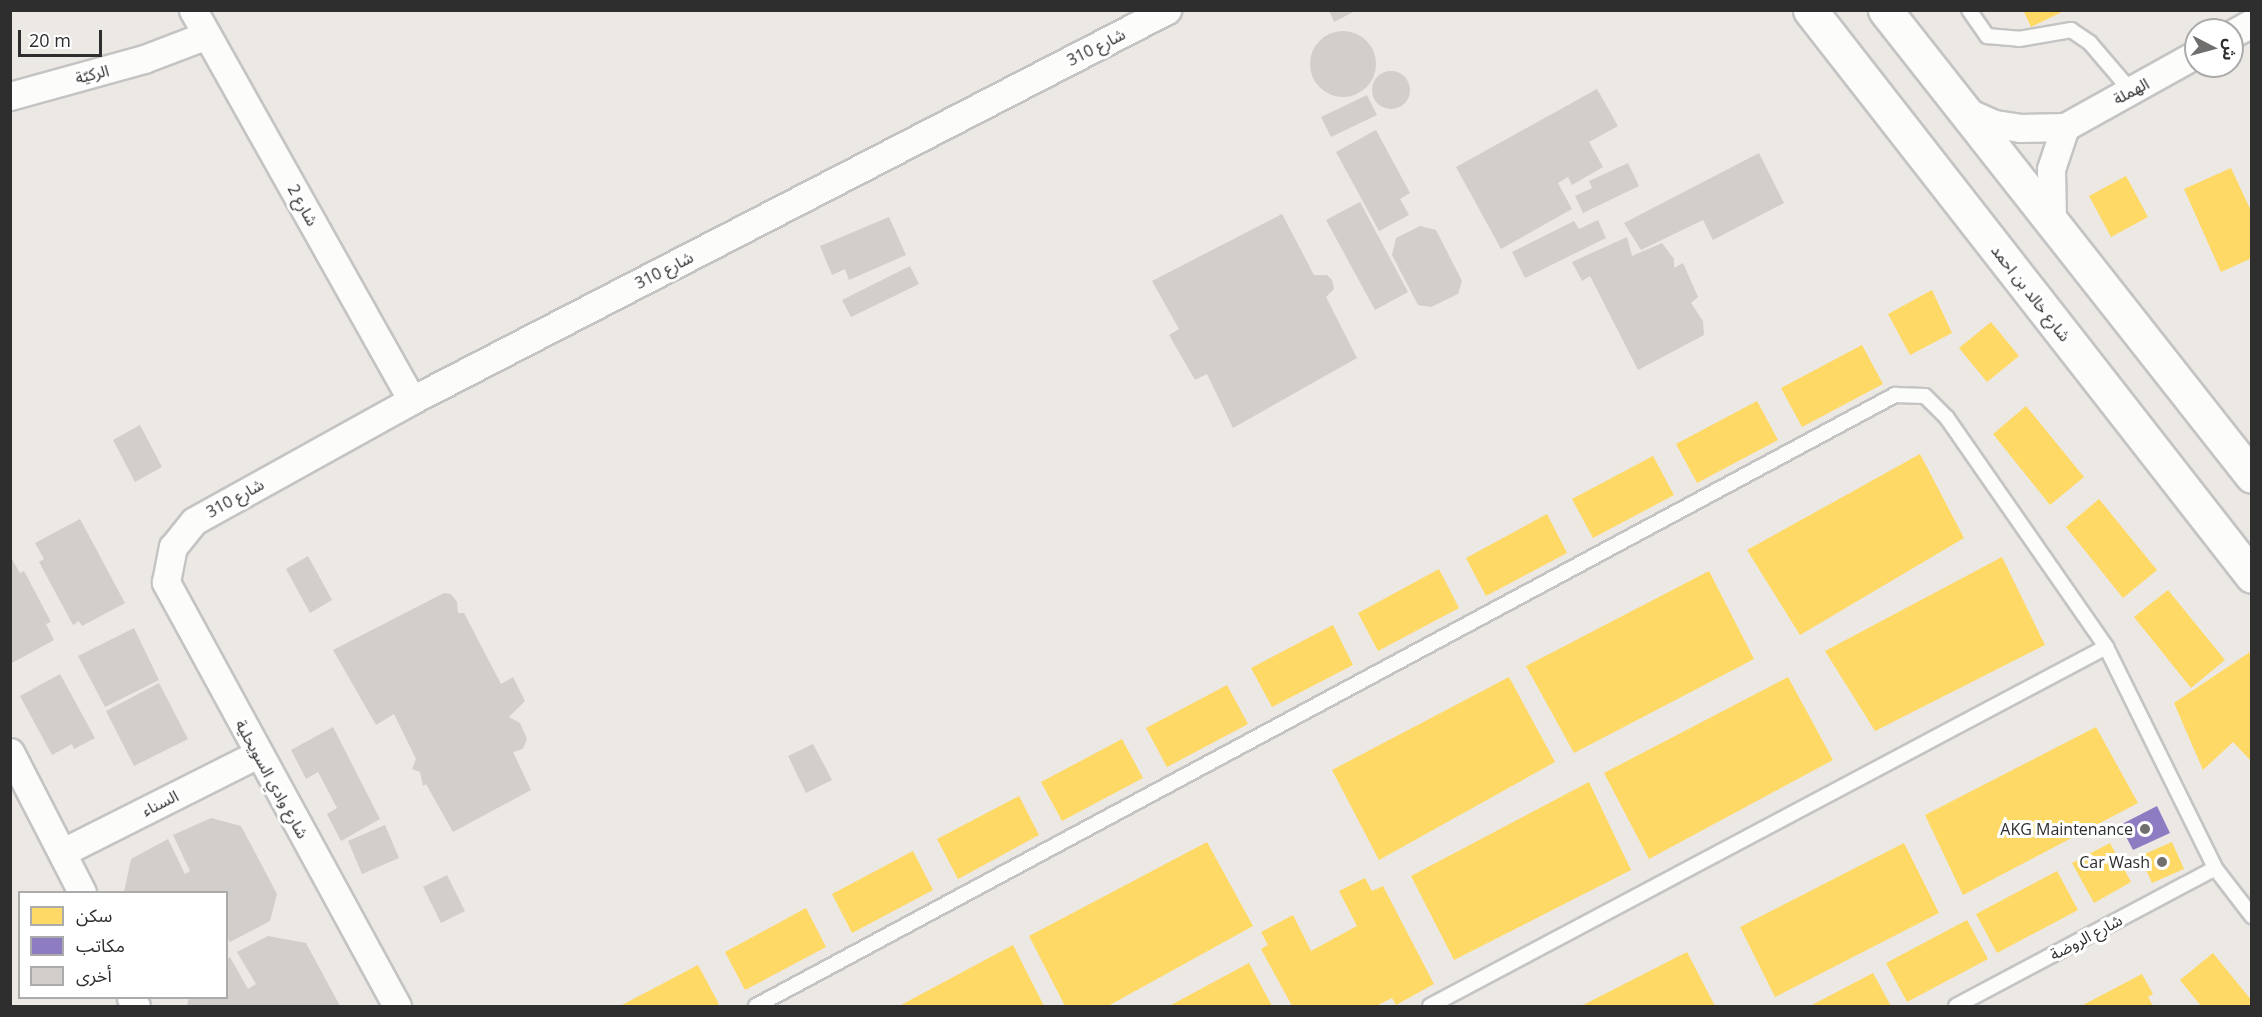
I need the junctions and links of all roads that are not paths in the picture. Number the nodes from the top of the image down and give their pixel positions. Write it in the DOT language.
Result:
graph roads {
  1 [pos="193,10"];
  2 [pos="1167,10"];
  3 [pos="1810,10"];
  4 [pos="1885,10"];
  5 [pos="1969,10"];
  6 [pos="207,35"];
  7 [pos="2184,61"];
  8 [pos="2130,91"];
  9 [pos="10,96"];
  10 [pos="1963,110"];
  11 [pos="2065,128"];
  12 [pos="2052,221"];
  13 [pos="412,400"];
  14 [pos="2252,476"];
  15 [pos="173,547"];
  16 [pos="2252,576"];
  17 [pos="2106,647"];
  18 [pos="10,752"];
  19 [pos="258,754"];
  20 [pos="63,852"];
  21 [pos="2215,868"];
  22 [pos="82,891"];
  23 [pos="2252,916"];
  24 [pos="397,1006"];
  25 [pos="756,1006"];
  26 [pos="1430,1006"];
  27 [pos="1956,1006"];
  1 -- 6 [label="street, شارع 2"];
  2 -- 13 [label="street, شارع 310"];
  3 -- 16 [label="main road, شارع خالد بن احمد"];
  4 -- 10 [label="main road"];
  5 -- 8 [label="lane"];
  6 -- 9 [label="street, الركيّة"];
  6 -- 13 [label="street, شارع 2"];
  7 -- 8 [label="street, الهملة"];
  8 -- 11 [label="street, الهملة"];
  10 -- 11 [label="street, الهملة"];
  10 -- 12 [label="main road"];
  11 -- 12 [label="street"];
  12 -- 14 [label="main road"];
  13 -- 15 [label="street, شارع 310"];
  15 -- 19 [label="street, شارع وادي السويحلية"];
  17 -- 21 [label="lane"];
  17 -- 25 [label="lane"];
  17 -- 26 [label="lane"];
  18 -- 20 [label="street"];
  19 -- 20 [label="street, السناء"];
  19 -- 24 [label="street, شارع وادي السويحلية"];
  20 -- 22 [label="street"];
  21 -- 23 [label="lane"];
  21 -- 27 [label="lane, شارع الروضة"];
}
